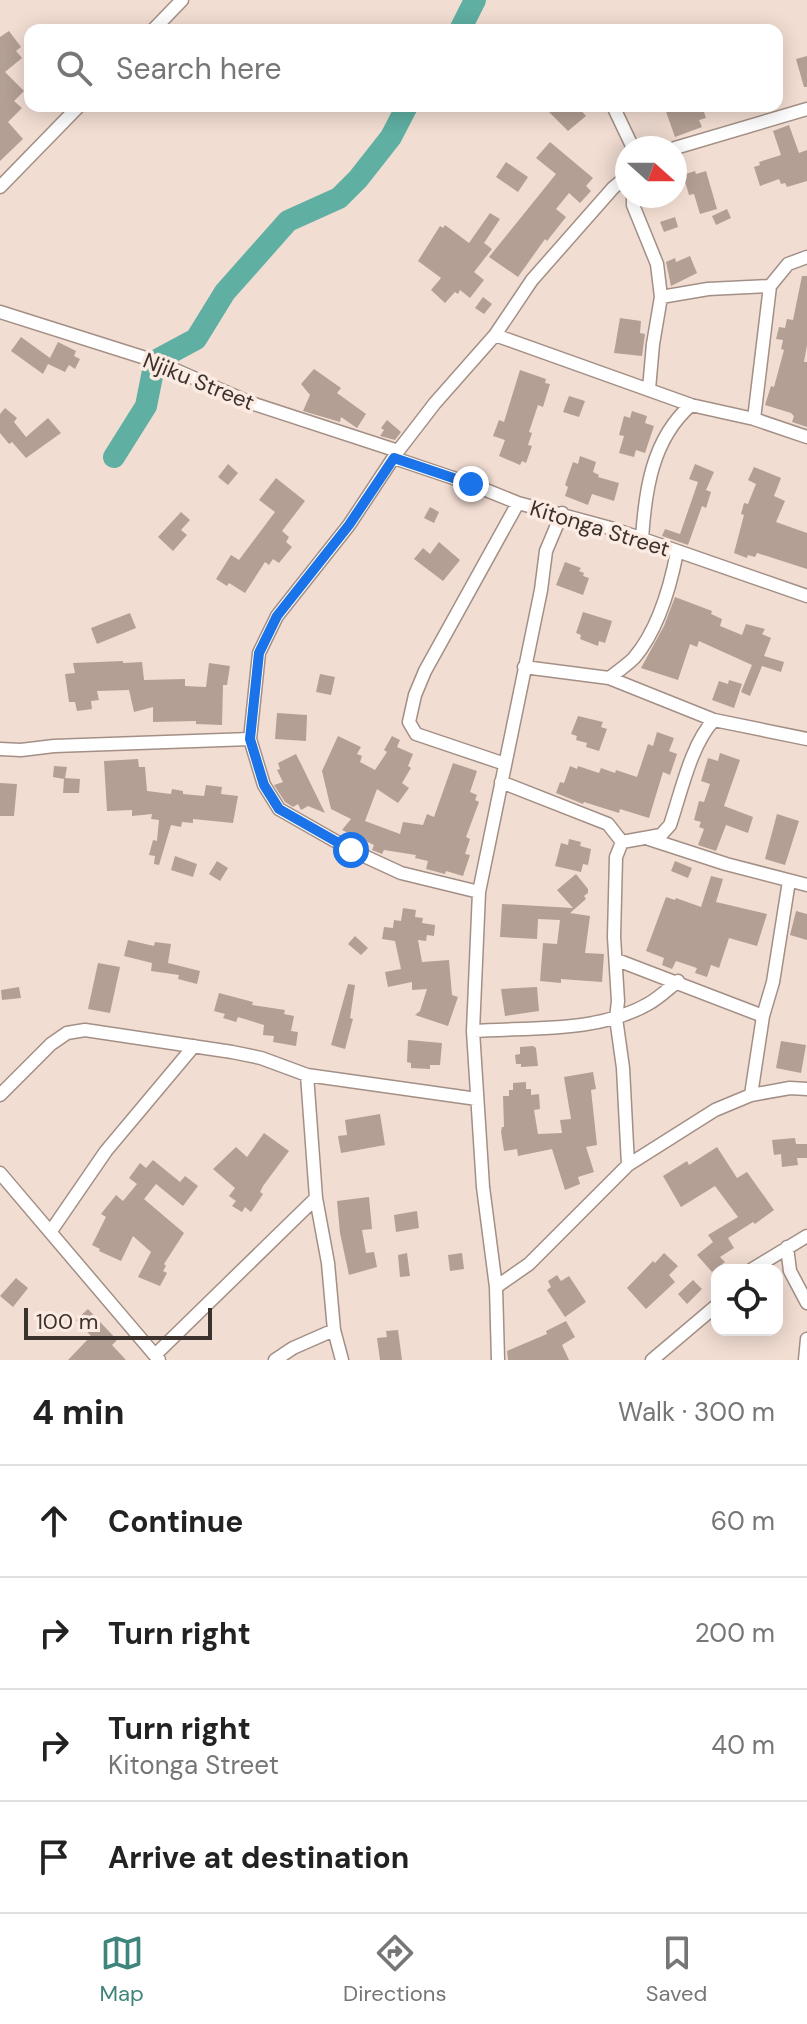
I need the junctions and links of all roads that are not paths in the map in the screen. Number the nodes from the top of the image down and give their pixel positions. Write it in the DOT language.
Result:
graph roads {
  1 [pos="182,0"];
  2 [pos="159,24"];
  3 [pos="807,109"];
  4 [pos="73,112"];
  5 [pos="616,112"];
  6 [pos="627,136"];
  7 [pos="687,144"];
  8 [pos="615,186"];
  9 [pos="0,187"];
  10 [pos="634,208"];
  11 [pos="807,257"];
  12 [pos="770,286"];
  13 [pos="661,297"];
  14 [pos="0,312"];
  15 [pos="495,335"];
  16 [pos="649,389"];
  17 [pos="691,405"];
  18 [pos="754,419"];
  19 [pos="807,437"];
  20 [pos="396,454"];
  21 [pos="518,503"];
  22 [pos="562,513"];
  23 [pos="642,539"];
  24 [pos="677,552"];
  25 [pos="807,596"];
  26 [pos="524,667"];
  27 [pos="609,678"];
  28 [pos="714,720"];
  29 [pos="250,739"];
  30 [pos="807,739"];
  31 [pos="0,749"];
  32 [pos="505,764"];
  33 [pos="501,782"];
  34 [pos="645,838"];
  35 [pos="622,842"];
  36 [pos="789,881"];
  37 [pos="807,885"];
  38 [pos="479,892"];
  39 [pos="617,960"];
  40 [pos="678,981"];
  41 [pos="763,1016"];
  42 [pos="616,1018"];
  43 [pos="473,1031"];
  44 [pos="194,1046"];
  45 [pos="307,1075"];
  46 [pos="807,1089"];
  47 [pos="0,1095"];
  48 [pos="751,1095"];
  49 [pos="477,1099"];
  50 [pos="628,1165"];
  51 [pos="0,1173"];
  52 [pos="316,1198"];
  53 [pos="51,1231"];
  54 [pos="807,1236"];
  55 [pos="787,1247"];
  56 [pos="760,1264"];
  57 [pos="496,1287"];
  58 [pos="807,1303"];
  59 [pos="711,1310"];
  60 [pos="334,1330"];
  61 [pos="807,1339"];
  62 [pos="157,1358"];
  63 [pos="275,1360"];
  64 [pos="342,1360"];
  65 [pos="498,1360"];
  66 [pos="652,1360"];
  67 [pos="805,1360"];
  1 -- 2 [label="street"];
  3 -- 7 [label="street"];
  4 -- 9 [label="street"];
  5 -- 6 [label="street"];
  8 -- 15 [label="street"];
  10 -- 13 [label="street"];
  11 -- 12 [label="street"];
  12 -- 13 [label="street"];
  12 -- 18 [label="street"];
  13 -- 16 [label="street"];
  14 -- 20 [label="street, Njiku Street"];
  15 -- 16 [label="street"];
  15 -- 20 [label="street"];
  16 -- 17 [label="street"];
  17 -- 18 [label="street"];
  17 -- 23 [label="street"];
  18 -- 19 [label="street"];
  20 -- 21 [label="street, Kitonga Street"];
  20 -- 29 [label="street"];
  21 -- 22 [label="street, Kitonga Street"];
  21 -- 32 [label="street"];
  22 -- 23 [label="street, Kitonga Street"];
  22 -- 26 [label="street"];
  23 -- 24 [label="street, Kitonga Street"];
  24 -- 25 [label="street, Kitonga Street"];
  24 -- 27 [label="street"];
  26 -- 27 [label="street"];
  26 -- 32 [label="street"];
  27 -- 28 [label="street"];
  28 -- 30 [label="street"];
  28 -- 34 [label="street"];
  29 -- 31 [label="street"];
  29 -- 38 [label="street"];
  32 -- 33 [label="street"];
  33 -- 35 [label="street"];
  33 -- 38 [label="street"];
  34 -- 35 [label="street"];
  34 -- 36 [label="street"];
  35 -- 39 [label="street"];
  36 -- 37 [label="street"];
  36 -- 41 [label="street"];
  38 -- 43 [label="street"];
  39 -- 40 [label="street"];
  39 -- 42 [label="street"];
  40 -- 41 [label="street"];
  40 -- 42 [label="street"];
  41 -- 48 [label="street"];
  42 -- 43 [label="street"];
  42 -- 50 [label="street"];
  43 -- 49 [label="street"];
  44 -- 45 [label="street"];
  44 -- 47 [label="street"];
  44 -- 53 [label="street"];
  45 -- 49 [label="street"];
  45 -- 52 [label="street"];
  46 -- 48 [label="street"];
  48 -- 50 [label="street"];
  49 -- 57 [label="street"];
  50 -- 57 [label="street"];
  51 -- 53 [label="street"];
  52 -- 60 [label="street"];
  52 -- 62 [label="street"];
  53 -- 62 [label="street"];
  54 -- 55 [label="street"];
  55 -- 56 [label="street"];
  55 -- 58 [label="street"];
  57 -- 65 [label="street"];
  59 -- 66 [label="street"];
  60 -- 63 [label="street"];
  60 -- 64 [label="street"];
  61 -- 67 [label="street"];
}
